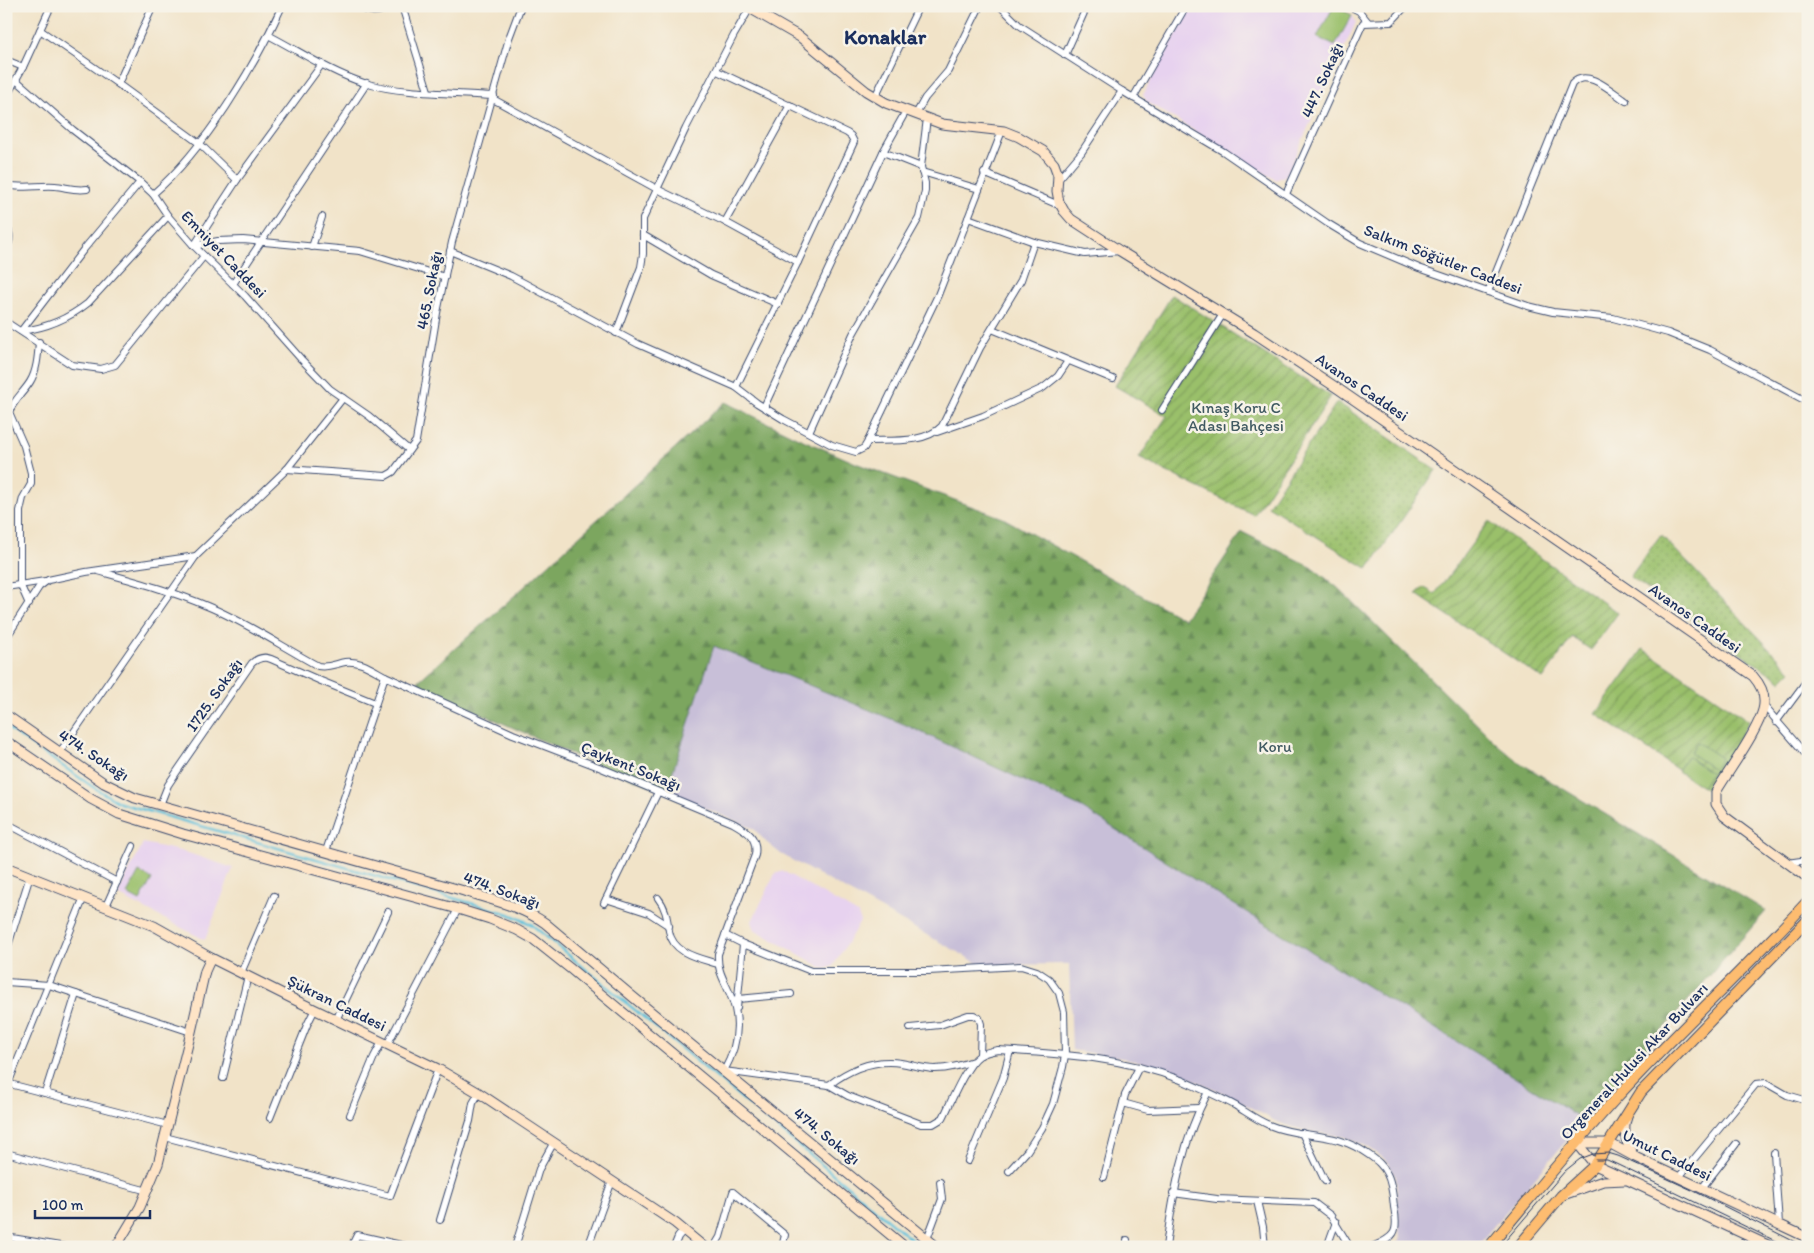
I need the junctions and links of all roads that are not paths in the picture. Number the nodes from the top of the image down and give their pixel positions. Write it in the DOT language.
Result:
graph roads {
  1 [pos="51,6"];
  2 [pos="152,6"];
  3 [pos="282,6"];
  4 [pos="355,6"];
  5 [pos="390,6"];
  6 [pos="402,6"];
  7 [pos="521,6"];
  8 [pos="919,6"];
  9 [pos="980,6"];
  10 [pos="1000,6"];
  11 [pos="1087,6"];
  12 [pos="1186,6"];
  13 [pos="1349,6"];
  14 [pos="1406,6"];
  15 [pos="748,7"];
  16 [pos="1368,22"];
  17 [pos="40,30"];
  18 [pos="268,35"];
  19 [pos="1065,55"];
  20 [pos="6,60"];
  21 [pos="322,64"];
  22 [pos="23,67"];
  23 [pos="717,71"];
  24 [pos="16,80"];
  25 [pos="367,83"];
  26 [pos="118,84"];
  27 [pos="428,91"];
  28 [pos="1122,91"];
  29 [pos="6,97"];
  30 [pos="494,97"];
  31 [pos="875,97"];
  32 [pos="1133,98"];
  33 [pos="1626,101"];
  34 [pos="790,105"];
  35 [pos="906,111"];
  36 [pos="916,114"];
  37 [pos="927,118"];
  38 [pos="1002,131"];
  39 [pos="199,143"];
  40 [pos="883,152"];
  41 [pos="922,170"];
  42 [pos="984,173"];
  43 [pos="237,180"];
  44 [pos="1058,180"];
  45 [pos="140,182"];
  46 [pos="6,185"];
  47 [pos="87,189"];
  48 [pos="657,189"];
  49 [pos="978,189"];
  50 [pos="153,194"];
  51 [pos="1286,194"];
  52 [pos="1061,206"];
  53 [pos="168,216"];
  54 [pos="322,217"];
  55 [pos="968,218"];
  56 [pos="725,222"];
  57 [pos="6,225"];
  58 [pos="643,234"];
  59 [pos="261,242"];
  60 [pos="1034,242"];
  61 [pos="194,246"];
  62 [pos="312,247"];
  63 [pos="6,249"];
  64 [pos="450,251"];
  65 [pos="1120,251"];
  66 [pos="204,256"];
  67 [pos="798,262"];
  68 [pos="445,277"];
  69 [pos="233,284"];
  70 [pos="1488,292"];
  71 [pos="778,304"];
  72 [pos="1223,314"];
  73 [pos="6,322"];
  74 [pos="992,329"];
  75 [pos="21,331"];
  76 [pos="616,333"];
  77 [pos="39,342"];
  78 [pos="1068,361"];
  79 [pos="1113,379"];
  80 [pos="736,387"];
  81 [pos="343,398"];
  82 [pos="1808,402"];
  83 [pos="764,407"];
  84 [pos="1162,410"];
  85 [pos="809,432"];
  86 [pos="935,432"];
  87 [pos="868,441"];
  88 [pos="409,450"];
  89 [pos="288,469"];
  90 [pos="196,556"];
  91 [pos="98,570"];
  92 [pos="48,580"];
  93 [pos="20,584"];
  94 [pos="6,587"];
  95 [pos="172,593"];
  96 [pos="28,604"];
  97 [pos="6,638"];
  98 [pos="385,676"];
  99 [pos="1807,684"];
  100 [pos="375,703"];
  101 [pos="1764,706"];
  102 [pos="6,715"];
  103 [pos="1776,722"];
  104 [pos="6,741"];
  105 [pos="60,752"];
  106 [pos="1808,757"];
  107 [pos="658,792"];
  108 [pos="160,805"];
  109 [pos="6,823"];
  110 [pos="133,846"];
  111 [pos="326,851"];
  112 [pos="1808,860"];
  113 [pos="1787,863"];
  114 [pos="6,867"];
  115 [pos="30,876"];
  116 [pos="1808,878"];
  117 [pos="117,882"];
  118 [pos="463,893"];
  119 [pos="274,896"];
  120 [pos="84,897"];
  121 [pos="658,898"];
  122 [pos="1808,901"];
  123 [pos="106,906"];
  124 [pos="459,907"];
  125 [pos="388,912"];
  126 [pos="1808,920"];
  127 [pos="669,926"];
  128 [pos="725,936"];
  129 [pos="743,944"];
  130 [pos="6,952"];
  131 [pos="211,958"];
  132 [pos="718,964"];
  133 [pos="245,974"];
  134 [pos="6,982"];
  135 [pos="49,985"];
  136 [pos="76,994"];
  137 [pos="792,994"];
  138 [pos="738,999"];
  139 [pos="315,1010"];
  140 [pos="736,1012"];
  141 [pos="336,1020"];
  142 [pos="910,1028"];
  143 [pos="191,1032"];
  144 [pos="384,1044"];
  145 [pos="1010,1051"];
  146 [pos="980,1055"];
  147 [pos="1065,1055"];
  148 [pos="974,1060"];
  149 [pos="1139,1067"];
  150 [pos="438,1069"];
  151 [pos="724,1071"];
  152 [pos="223,1078"];
  153 [pos="829,1085"];
  154 [pos="7,1086"];
  155 [pos="1208,1092"];
  156 [pos="479,1093"];
  157 [pos="45,1094"];
  158 [pos="1808,1101"];
  159 [pos="1123,1103"];
  160 [pos="1199,1108"];
  161 [pos="1630,1111"];
  162 [pos="350,1114"];
  163 [pos="270,1118"];
  164 [pos="168,1125"];
  165 [pos="1302,1133"];
  166 [pos="165,1137"];
  167 [pos="554,1142"];
  168 [pos="1577,1143"];
  169 [pos="1609,1143"];
  170 [pos="1736,1144"];
  171 [pos="6,1153"];
  172 [pos="1774,1153"];
  173 [pos="1635,1157"];
  174 [pos="968,1161"];
  175 [pos="1595,1165"];
  176 [pos="1009,1171"];
  177 [pos="1104,1177"];
  178 [pos="1679,1177"];
  179 [pos="1630,1180"];
  180 [pos="612,1181"];
  181 [pos="1326,1181"];
  182 [pos="940,1182"];
  183 [pos="1702,1188"];
  184 [pos="148,1191"];
  185 [pos="1174,1192"];
  186 [pos="1561,1196"];
  187 [pos="1257,1201"];
  188 [pos="440,1220"];
  189 [pos="1336,1222"];
  190 [pos="1779,1224"];
  191 [pos="684,1230"];
  192 [pos="6,1237"];
  193 [pos="1808,1238"];
  194 [pos="928,1239"];
  195 [pos="66,1247"];
  196 [pos="116,1247"];
  197 [pos="294,1247"];
  198 [pos="304,1247"];
  199 [pos="352,1247"];
  200 [pos="410,1247"];
  201 [pos="515,1247"];
  202 [pos="588,1247"];
  203 [pos="674,1247"];
  204 [pos="704,1247"];
  205 [pos="714,1247"];
  206 [pos="782,1247"];
  207 [pos="905,1247"];
  208 [pos="937,1247"];
  209 [pos="1166,1247"];
  210 [pos="1265,1247"];
  211 [pos="1327,1247"];
  212 [pos="1350,1247"];
  213 [pos="1372,1247"];
  214 [pos="1489,1247"];
  215 [pos="1518,1247"];
  216 [pos="1772,1247"];
  1 -- 17 [label="street"];
  2 -- 26 [label="street"];
  3 -- 18 [label="street"];
  4 -- 5 [label="street"];
  6 -- 27 [label="street"];
  7 -- 30 [label="street, 465. Sokağı"];
  8 -- 31 [label="street"];
  9 -- 36 [label="street"];
  10 -- 19 [label="street, Salkım Söğütler Caddesi"];
  11 -- 19 [label="street"];
  12 -- 32 [label="street"];
  13 -- 16 [label="street"];
  14 -- 16 [label="street"];
  15 -- 23 [label="street"];
  15 -- 31 [label="street"];
  16 -- 51 [label="street, 447. Sokağı"];
  17 -- 22 [label="street"];
  17 -- 26 [label="street"];
  18 -- 21 [label="street"];
  18 -- 39 [label="street"];
  19 -- 28 [label="street, Salkım Söğütler Caddesi"];
  20 -- 22 [label="street"];
  21 -- 25 [label="street"];
  21 -- 43 [label="street"];
  22 -- 24 [label="street"];
  23 -- 34 [label="street"];
  23 -- 48 [label="street"];
  24 -- 29 [label="street"];
  24 -- 45 [label="street, Emniyet Caddesi"];
  25 -- 27 [label="street"];
  25 -- 59 [label="street"];
  26 -- 39 [label="street"];
  27 -- 30 [label="street"];
  28 -- 32 [label="street, Salkım Söğütler Caddesi"];
  28 -- 44 [label="street"];
  30 -- 48 [label="street"];
  30 -- 64 [label="street, 465. Sokağı"];
  31 -- 35 [label="street"];
  32 -- 51 [label="street, Salkım Söğütler Caddesi"];
  33 -- 70 [label="street"];
  34 -- 56 [label="street"];
  34 -- 67 [label="street"];
  35 -- 36 [label="street"];
  35 -- 40 [label="street"];
  36 -- 37 [label="street"];
  37 -- 38 [label="street"];
  37 -- 41 [label="street"];
  38 -- 42 [label="street"];
  38 -- 44 [label="street"];
  39 -- 43 [label="street"];
  39 -- 50 [label="street"];
  40 -- 41 [label="street"];
  40 -- 83 [label="street"];
  41 -- 49 [label="street"];
  41 -- 85 [label="street"];
  42 -- 49 [label="street"];
  42 -- 52 [label="street"];
  43 -- 61 [label="street"];
  44 -- 52 [label="street"];
  45 -- 50 [label="street, Emniyet Caddesi"];
  45 -- 75 [label="street"];
  46 -- 47 [label="street"];
  48 -- 56 [label="street"];
  48 -- 58 [label="street"];
  49 -- 55 [label="street"];
  50 -- 53 [label="street, Emniyet Caddesi"];
  51 -- 70 [label="street, Salkım Söğütler Caddesi"];
  52 -- 65 [label="street, Avanos Caddesi"];
  53 -- 61 [label="street, Emniyet Caddesi"];
  53 -- 75 [label="street"];
  54 -- 62 [label="street"];
  55 -- 60 [label="street"];
  55 -- 87 [label="street"];
  56 -- 67 [label="street"];
  57 -- 63 [label="street"];
  58 -- 71 [label="street"];
  58 -- 76 [label="street"];
  59 -- 61 [label="street"];
  59 -- 62 [label="street"];
  59 -- 69 [label="street"];
  60 -- 65 [label="street"];
  60 -- 74 [label="street"];
  61 -- 66 [label="street, Emniyet Caddesi"];
  62 -- 68 [label="street"];
  64 -- 68 [label="street, 465. Sokağı"];
  64 -- 76 [label="street"];
  65 -- 72 [label="street, Avanos Caddesi"];
  66 -- 69 [label="street, Emniyet Caddesi"];
  66 -- 77 [label="street"];
  67 -- 71 [label="street"];
  68 -- 88 [label="street, 465. Sokağı"];
  69 -- 81 [label="street, Emniyet Caddesi"];
  70 -- 82 [label="street, Salkım Söğütler Caddesi"];
  71 -- 80 [label="street"];
  72 -- 84 [label="street"];
  72 -- 101 [label="street, Avanos Caddesi"];
  73 -- 75 [label="street"];
  74 -- 78 [label="street"];
  74 -- 86 [label="street"];
  75 -- 77 [label="street"];
  76 -- 80 [label="street"];
  77 -- 93 [label="street"];
  78 -- 79 [label="street"];
  78 -- 86 [label="street"];
  80 -- 83 [label="street"];
  81 -- 88 [label="street, Emniyet Caddesi"];
  81 -- 89 [label="street"];
  83 -- 85 [label="street"];
  85 -- 87 [label="street"];
  86 -- 87 [label="street"];
  88 -- 89 [label="street, 465. Sokağı"];
  89 -- 90 [label="street"];
  90 -- 91 [label="street"];
  90 -- 95 [label="street"];
  91 -- 92 [label="street"];
  91 -- 95 [label="street, Çaykent Sokağı"];
  92 -- 93 [label="street"];
  92 -- 96 [label="street"];
  93 -- 94 [label="street"];
  93 -- 96 [label="street"];
  95 -- 98 [label="street, Çaykent Sokağı"];
  95 -- 105 [label="street"];
  96 -- 97 [label="street"];
  98 -- 100 [label="street"];
  98 -- 107 [label="street, Çaykent Sokağı"];
  99 -- 103 [label="street"];
  100 -- 108 [label="street, 1725. Sokağı"];
  100 -- 111 [label="street"];
  101 -- 103 [label="street"];
  101 -- 113 [label="street"];
  102 -- 105 [label="street, 474. Sokağı"];
  103 -- 106 [label="street"];
  104 -- 124 [label="street, 474. Sokağı"];
  105 -- 108 [label="street, 474. Sokağı"];
  107 -- 127 [label="street"];
  107 -- 128 [label="street, Çaykent Sokağı"];
  108 -- 111 [label="street, 474. Sokağı"];
  109 -- 117 [label="street"];
  110 -- 117 [label="street"];
  111 -- 118 [label="street, 474. Sokağı"];
  112 -- 113 [label="street"];
  113 -- 116 [label="street"];
  114 -- 115 [label="street, Şükran Caddesi"];
  115 -- 120 [label="street, Şükran Caddesi"];
  115 -- 130 [label="street"];
  117 -- 123 [label="street"];
  118 -- 124 [label="street"];
  118 -- 151 [label="street, 474. Sokağı"];
  119 -- 133 [label="street"];
  120 -- 123 [label="street, Şükran Caddesi"];
  120 -- 135 [label="street"];
  121 -- 127 [label="street"];
  122 -- 168 [label="main road, Orgeneral Hulusi Akar Bulvarı"];
  123 -- 131 [label="street, Şükran Caddesi"];
  124 -- 144 [label="street"];
  124 -- 207 [label="street, 474. Sokağı"];
  125 -- 141 [label="street"];
  126 -- 161 [label="main road, Orgeneral Hulusi Akar Bulvarı"];
  127 -- 132 [label="street"];
  128 -- 129 [label="street"];
  128 -- 132 [label="street, Çaykent Sokağı"];
  129 -- 138 [label="street"];
  129 -- 147 [label="street"];
  131 -- 133 [label="street, Şükran Caddesi"];
  131 -- 143 [label="street"];
  132 -- 140 [label="street"];
  133 -- 139 [label="street, Şükran Caddesi"];
  133 -- 152 [label="street"];
  134 -- 135 [label="street"];
  135 -- 136 [label="street"];
  135 -- 154 [label="street"];
  136 -- 143 [label="street"];
  136 -- 157 [label="street"];
  137 -- 138 [label="street"];
  138 -- 140 [label="street"];
  139 -- 141 [label="street, Şükran Caddesi"];
  139 -- 163 [label="street"];
  140 -- 151 [label="street"];
  141 -- 144 [label="street, Şükran Caddesi"];
  142 -- 146 [label="street"];
  143 -- 164 [label="street"];
  144 -- 150 [label="street, Şükran Caddesi"];
  144 -- 162 [label="street"];
  145 -- 146 [label="street"];
  145 -- 147 [label="street"];
  145 -- 174 [label="street"];
  146 -- 148 [label="street"];
  147 -- 149 [label="street"];
  147 -- 176 [label="street"];
  148 -- 153 [label="street"];
  148 -- 153 [label="street"];
  149 -- 155 [label="street"];
  149 -- 159 [label="street"];
  150 -- 156 [label="street, Şükran Caddesi"];
  150 -- 166 [label="street"];
  151 -- 153 [label="street"];
  151 -- 194 [label="street, 474. Sokağı"];
  154 -- 157 [label="street"];
  155 -- 160 [label="street"];
  155 -- 165 [label="street"];
  156 -- 167 [label="street, Şükran Caddesi"];
  156 -- 188 [label="street"];
  157 -- 164 [label="street"];
  158 -- 178 [label="street"];
  159 -- 160 [label="street"];
  159 -- 177 [label="street"];
  160 -- 185 [label="street"];
  161 -- 169 [label="main road, Orgeneral Hulusi Akar Bulvarı"];
  161 -- 173 [label="street"];
  164 -- 166 [label="street"];
  165 -- 181 [label="street"];
  165 -- 213 [label="street"];
  166 -- 184 [label="street"];
  167 -- 180 [label="street, Şükran Caddesi"];
  167 -- 201 [label="street"];
  168 -- 169 [label="street, Umut Caddesi"];
  168 -- 175 [label="street"];
  168 -- 214 [label="main road, Orgeneral Hulusi Akar Bulvarı"];
  169 -- 173 [label="street, Umut Caddesi"];
  169 -- 175 [label="main road, Orgeneral Hulusi Akar Bulvarı"];
  170 -- 183 [label="street"];
  171 -- 184 [label="street"];
  172 -- 190 [label="street"];
  173 -- 178 [label="street, Umut Caddesi"];
  175 -- 179 [label="street"];
  175 -- 186 [label="main road, Orgeneral Hulusi Akar Bulvarı"];
  178 -- 183 [label="street, Umut Caddesi"];
  179 -- 186 [label="street"];
  179 -- 216 [label="street"];
  180 -- 191 [label="street, Şükran Caddesi"];
  180 -- 202 [label="street"];
  182 -- 194 [label="street"];
  183 -- 190 [label="street, Umut Caddesi"];
  184 -- 196 [label="street"];
  185 -- 187 [label="street"];
  185 -- 209 [label="street"];
  186 -- 215 [label="main road, Orgeneral Hulusi Akar Bulvarı"];
  187 -- 189 [label="street"];
  187 -- 210 [label="street"];
  189 -- 211 [label="street"];
  189 -- 212 [label="street"];
  190 -- 193 [label="street, Umut Caddesi"];
  191 -- 203 [label="street"];
  191 -- 204 [label="street, Şükran Caddesi"];
  192 -- 195 [label="street"];
  194 -- 208 [label="street, 474. Sokağı"];
  197 -- 198 [label="street"];
  199 -- 200 [label="street"];
  205 -- 206 [label="street"];
}
